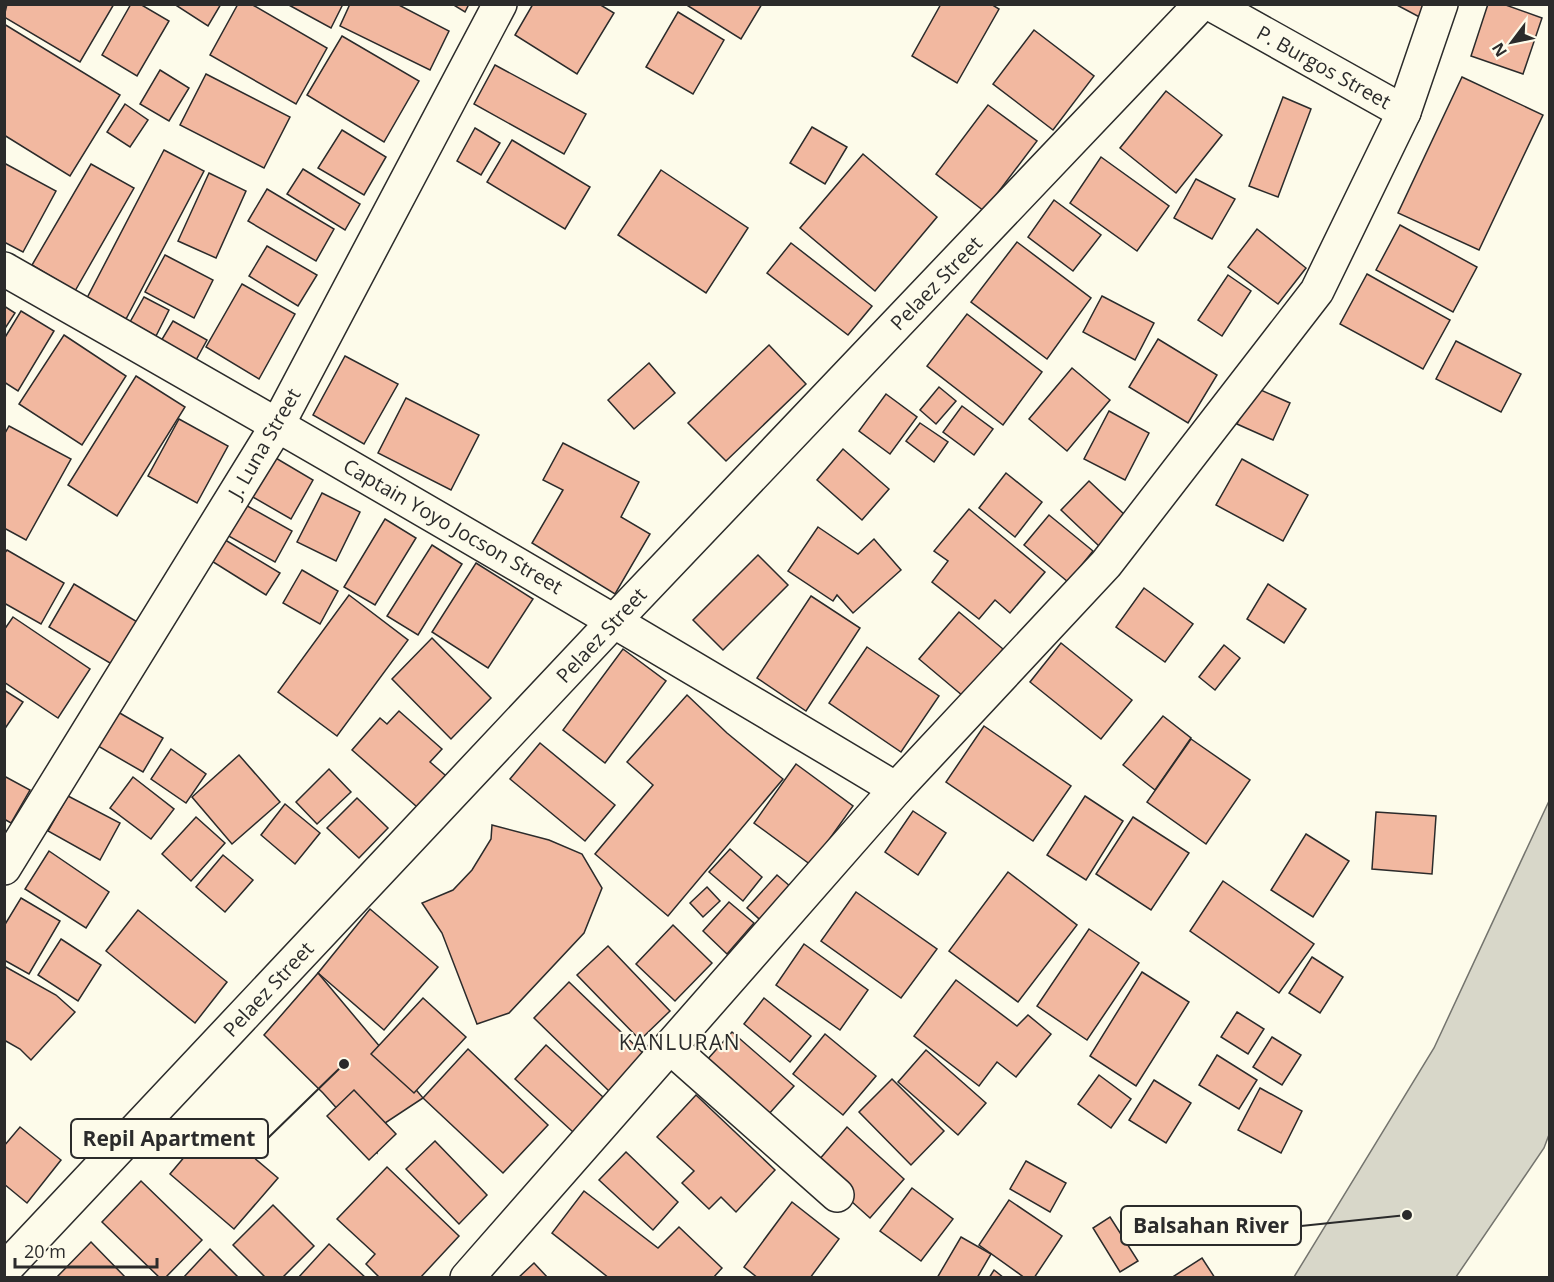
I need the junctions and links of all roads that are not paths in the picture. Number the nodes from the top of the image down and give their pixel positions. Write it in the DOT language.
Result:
graph roads {
  1 [pos="500,4"];
  2 [pos="1201,4"];
  3 [pos="1211,4"];
  4 [pos="1440,4"];
  5 [pos="1404,111"];
  6 [pos="4,269"];
  7 [pos="278,424"];
  8 [pos="615,620"];
  9 [pos="896,789"];
  10 [pos="4,868"];
  11 [pos="670,1047"];
  12 [pos="837,1195"];
  13 [pos="4,1270"];
  14 [pos="467,1278"];
  1 -- 7 [label="street, J. Luna Street"];
  2 -- 8 [label="street, Pelaez Street"];
  3 -- 5 [label="street, P. Burgos Street"];
  4 -- 5 [label="street"];
  5 -- 9 [label="street"];
  6 -- 7 [label="street, Captain Yoyo Jocson Street"];
  7 -- 8 [label="street, Captain Yoyo Jocson Street"];
  7 -- 10 [label="street, J. Luna Street"];
  8 -- 9 [label="street, Captain Yoyo Jocson Street"];
  8 -- 13 [label="street, Pelaez Street"];
  9 -- 11 [label="street"];
  11 -- 12 [label="street"];
  11 -- 14 [label="street"];
}
